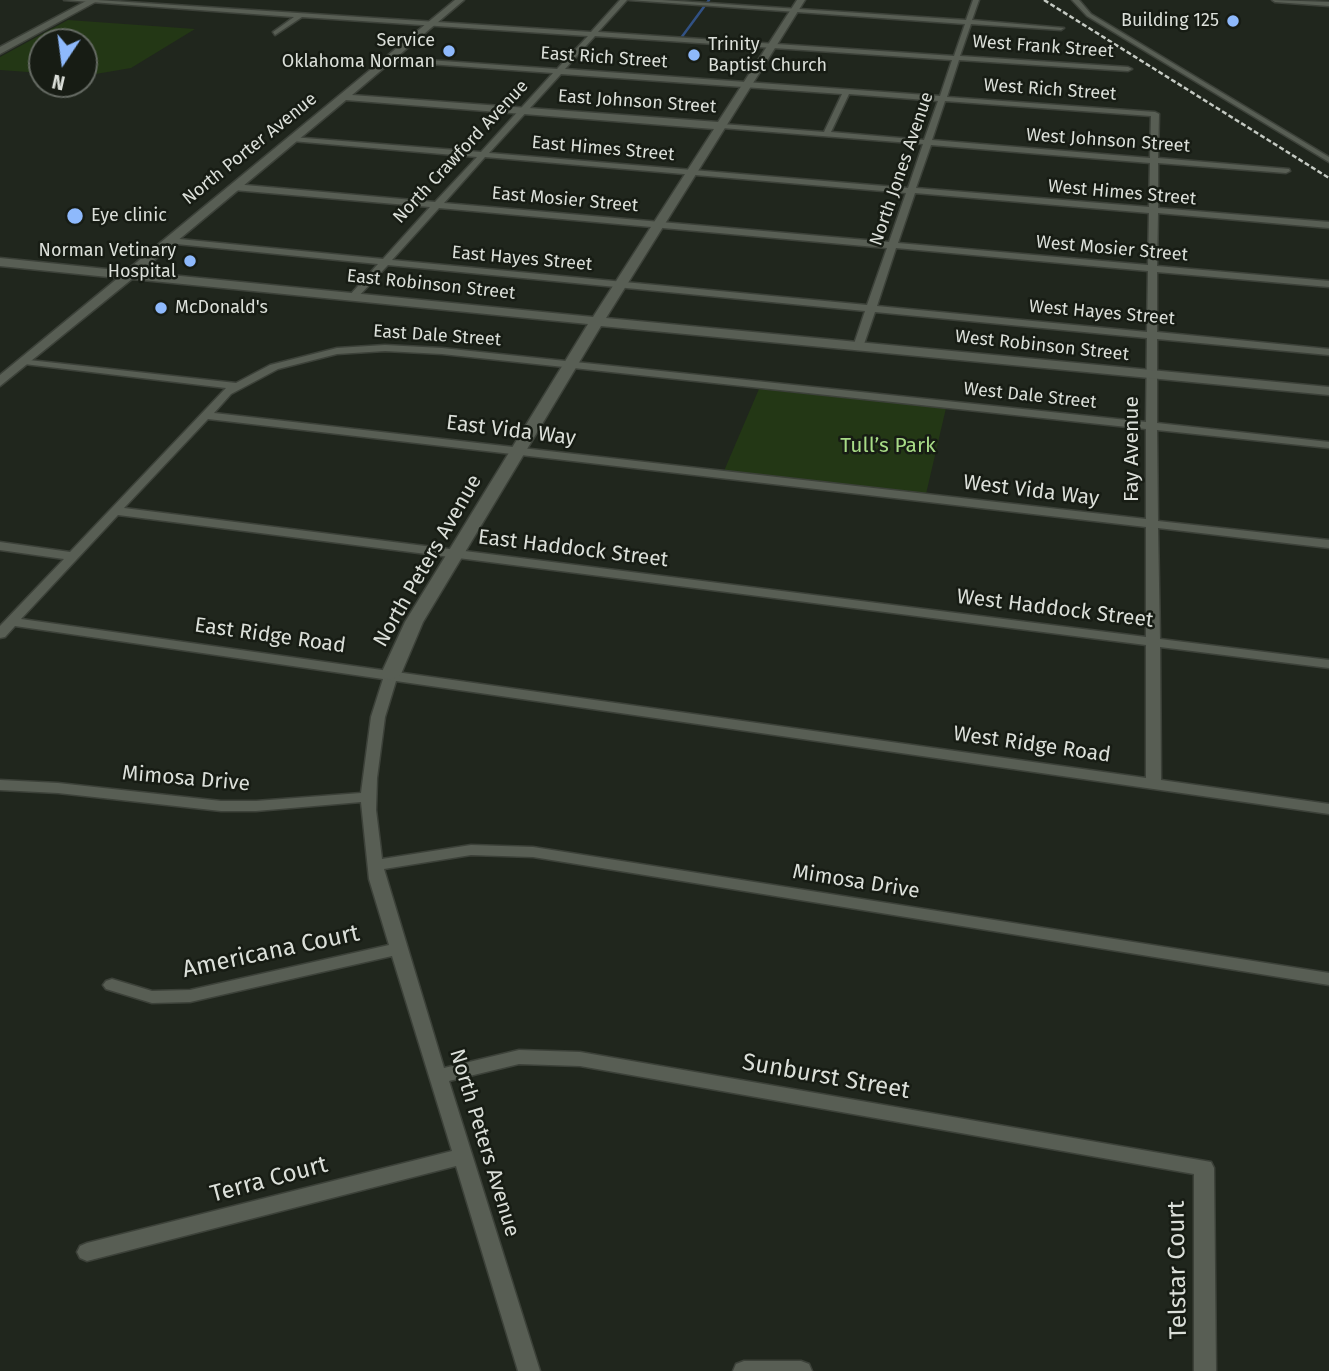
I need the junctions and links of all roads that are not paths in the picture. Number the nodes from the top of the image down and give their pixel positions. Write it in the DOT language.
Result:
graph roads {
  1 [pos="67,0"];
  2 [pos="460,0"];
  3 [pos="624,0"];
  4 [pos="632,0"];
  5 [pos="976,0"];
  6 [pos="1075,0"];
  7 [pos="1084,0"];
  8 [pos="1275,0"];
  9 [pos="1290,0"];
  10 [pos="93,1"];
  11 [pos="1329,4"];
  12 [pos="797,5"];
  13 [pos="262,6"];
  14 [pos="252,12"];
  15 [pos="301,15"];
  16 [pos="968,22"];
  17 [pos="432,23"];
  18 [pos="1062,27"];
  19 [pos="275,33"];
  20 [pos="594,33"];
  21 [pos="773,45"];
  22 [pos="0,51"];
  23 [pos="956,57"];
  24 [pos="388,59"];
  25 [pos="1128,69"];
  26 [pos="560,70"];
  27 [pos="749,84"];
  28 [pos="847,91"];
  29 [pos="343,97"];
  30 [pos="943,98"];
  31 [pos="523,111"];
  32 [pos="1155,114"];
  33 [pos="722,126"];
  34 [pos="826,135"];
  35 [pos="292,139"];
  36 [pos="928,143"];
  37 [pos="1329,153"];
  38 [pos="481,155"];
  39 [pos="1154,160"];
  40 [pos="1329,160"];
  41 [pos="1286,171"];
  42 [pos="693,172"];
  43 [pos="234,187"];
  44 [pos="912,191"];
  45 [pos="437,204"];
  46 [pos="1153,211"];
  47 [pos="659,224"];
  48 [pos="1329,225"];
  49 [pos="169,241"];
  50 [pos="893,246"];
  51 [pos="385,261"];
  52 [pos="0,262"];
  53 [pos="1154,269"];
  54 [pos="127,274"];
  55 [pos="621,284"];
  56 [pos="1329,285"];
  57 [pos="353,296"];
  58 [pos="872,309"];
  59 [pos="597,321"];
  60 [pos="1153,335"];
  61 [pos="859,347"];
  62 [pos="1329,352"];
  63 [pos="24,361"];
  64 [pos="570,365"];
  65 [pos="1152,376"];
  66 [pos="0,382"];
  67 [pos="1221,383"];
  68 [pos="235,386"];
  69 [pos="1329,391"];
  70 [pos="854,395"];
  71 [pos="1329,400"];
  72 [pos="205,415"];
  73 [pos="1151,426"];
  74 [pos="1329,445"];
  75 [pos="519,451"];
  76 [pos="813,485"];
  77 [pos="116,511"];
  78 [pos="1151,524"];
  79 [pos="1329,544"];
  80 [pos="0,546"];
  81 [pos="455,554"];
  82 [pos="73,555"];
  83 [pos="775,595"];
  84 [pos="12,622"];
  85 [pos="0,634"];
  86 [pos="1153,642"];
  87 [pos="1329,664"];
  88 [pos="391,674"];
  89 [pos="729,723"];
  90 [pos="1154,784"];
  91 [pos="0,785"];
  92 [pos="368,797"];
  93 [pos="1329,809"];
  94 [pos="375,865"];
  95 [pos="400,948"];
  96 [pos="1329,979"];
  97 [pos="112,985"];
  98 [pos="439,1076"];
  99 [pos="464,1156"];
  100 [pos="1204,1168"];
  101 [pos="87,1252"];
  102 [pos="529,1371"];
  103 [pos="744,1371"];
  104 [pos="801,1371"];
  105 [pos="1205,1371"];
  1 -- 10 [label="street, West Frank Street"];
  2 -- 17 [label="main road, North Porter Avenue"];
  3 -- 20 [label="street, North Crawford Avenue"];
  4 -- 12 [label="street"];
  5 -- 16 [label="street, North Jones Avenue"];
  6 -- 40 [label="street"];
  7 -- 37 [label="street"];
  8 -- 9 [label="street"];
  9 -- 11 [label="street"];
  10 -- 14 [label="street, West Frank Street"];
  10 -- 22 [label="main road"];
  12 -- 16 [label="street"];
  12 -- 21 [label="main road, North Peters Avenue"];
  13 -- 14 [label="street"];
  14 -- 15 [label="street, West Frank Street"];
  15 -- 17 [label="street, West Frank Street"];
  15 -- 19 [label="street"];
  16 -- 18 [label="street"];
  16 -- 23 [label="street, North Jones Avenue"];
  17 -- 20 [label="street, West Frank Street"];
  17 -- 24 [label="main road, North Porter Avenue"];
  20 -- 21 [label="street, West Frank Street"];
  20 -- 26 [label="street, North Crawford Avenue"];
  21 -- 23 [label="street, West Frank Street"];
  21 -- 27 [label="main road, North Peters Avenue"];
  23 -- 25 [label="street, West Frank Street"];
  23 -- 30 [label="street, North Jones Avenue"];
  24 -- 26 [label="street, East Rich Street"];
  24 -- 29 [label="main road, North Porter Avenue"];
  26 -- 27 [label="street, East Rich Street"];
  26 -- 31 [label="street, North Crawford Avenue"];
  27 -- 28 [label="street, East Rich Street"];
  27 -- 33 [label="main road, North Peters Avenue"];
  28 -- 30 [label="street, East Rich Street"];
  28 -- 34 [label="street"];
  29 -- 31 [label="main road, East Johnson Street"];
  29 -- 35 [label="main road, North Porter Avenue"];
  30 -- 32 [label="street, West Rich Street"];
  30 -- 36 [label="street, North Jones Avenue"];
  31 -- 33 [label="main road, East Johnson Street"];
  31 -- 38 [label="street, North Crawford Avenue"];
  32 -- 39 [label="street, Fay Avenue"];
  33 -- 34 [label="street, East Johnson Street"];
  33 -- 42 [label="main road, North Peters Avenue"];
  34 -- 36 [label="street, East Johnson Street"];
  35 -- 38 [label="street, East Himes Street"];
  35 -- 43 [label="main road, North Porter Avenue"];
  36 -- 39 [label="street, West Johnson Street"];
  36 -- 44 [label="street, North Jones Avenue"];
  38 -- 42 [label="street, East Himes Street"];
  38 -- 45 [label="street, North Crawford Avenue"];
  39 -- 41 [label="street, West Johnson Street"];
  39 -- 46 [label="street, Fay Avenue"];
  42 -- 44 [label="street, East Himes Street"];
  42 -- 47 [label="main road, North Peters Avenue"];
  43 -- 45 [label="street, East Mosier Street"];
  43 -- 49 [label="main road, North Porter Avenue"];
  44 -- 46 [label="street, West Himes Street"];
  44 -- 50 [label="street, North Jones Avenue"];
  45 -- 47 [label="street, East Mosier Street"];
  45 -- 51 [label="street, North Crawford Avenue"];
  46 -- 48 [label="street, West Himes Street"];
  46 -- 53 [label="street, Fay Avenue"];
  47 -- 50 [label="street, East Mosier Street"];
  47 -- 55 [label="main road, North Peters Avenue"];
  49 -- 51 [label="street, East Hayes Street"];
  49 -- 54 [label="main road, North Porter Avenue"];
  50 -- 53 [label="street, West Mosier Street"];
  50 -- 58 [label="street, North Jones Avenue"];
  51 -- 55 [label="street, East Hayes Street"];
  51 -- 57 [label="street, North Crawford Avenue"];
  52 -- 54 [label="main road, East Robinson Street"];
  53 -- 56 [label="street, West Mosier Street"];
  53 -- 60 [label="street, Fay Avenue"];
  54 -- 57 [label="main road, East Robinson Street"];
  54 -- 63 [label="main road, North Porter Avenue"];
  55 -- 58 [label="street, East Hayes Street"];
  55 -- 59 [label="main road, North Peters Avenue"];
  57 -- 59 [label="main road, East Robinson Street"];
  58 -- 60 [label="street, West Hayes Street"];
  58 -- 61 [label="street, North Jones Avenue"];
  59 -- 61 [label="main road, East Robinson Street"];
  59 -- 64 [label="main road, North Peters Avenue"];
  60 -- 62 [label="street, West Hayes Street"];
  60 -- 65 [label="street, Fay Avenue"];
  61 -- 65 [label="main road, West Robinson Street"];
  63 -- 66 [label="main road, North Porter Avenue"];
  63 -- 68 [label="street"];
  64 -- 68 [label="street, East Dale Street"];
  64 -- 70 [label="street, East Dale Street"];
  64 -- 75 [label="main road, North Peters Avenue"];
  65 -- 67 [label="main road, West Robinson Street"];
  65 -- 73 [label="street, Fay Avenue"];
  67 -- 69 [label="main road, West Robinson Street"];
  67 -- 71 [label="main road, West Robinson Street"];
  68 -- 72 [label="street"];
  70 -- 73 [label="street, West Dale Street"];
  72 -- 75 [label="street, East Vida Way"];
  72 -- 77 [label="street"];
  73 -- 74 [label="street, West Dale Street"];
  73 -- 78 [label="street, Fay Avenue"];
  75 -- 76 [label="street, East Vida Way"];
  75 -- 81 [label="main road, North Peters Avenue"];
  76 -- 78 [label="street, West Vida Way"];
  77 -- 81 [label="street, East Haddock Street"];
  77 -- 82 [label="street"];
  78 -- 79 [label="street, West Vida Way"];
  78 -- 86 [label="street, Fay Avenue"];
  80 -- 82 [label="street"];
  81 -- 83 [label="street, East Haddock Street"];
  81 -- 88 [label="main road, North Peters Avenue"];
  82 -- 84 [label="street"];
  83 -- 86 [label="street, West Haddock Street"];
  84 -- 85 [label="street"];
  84 -- 88 [label="street, East Ridge Road"];
  86 -- 87 [label="street, West Haddock Street"];
  86 -- 90 [label="street, Fay Avenue"];
  88 -- 89 [label="street, East Ridge Road"];
  88 -- 92 [label="street, North Peters Avenue"];
  89 -- 90 [label="street, West Ridge Road"];
  90 -- 93 [label="street, West Ridge Road"];
  91 -- 92 [label="street, Mimosa Drive"];
  92 -- 94 [label="street, North Peters Avenue"];
  94 -- 95 [label="street, North Peters Avenue"];
  94 -- 96 [label="street, Mimosa Drive"];
  95 -- 97 [label="street, Americana Court"];
  95 -- 98 [label="street, North Peters Avenue"];
  98 -- 99 [label="street, North Peters Avenue"];
  98 -- 100 [label="street, Sunburst Street"];
  99 -- 101 [label="street, Terra Court"];
  99 -- 102 [label="street, North Peters Avenue"];
  100 -- 105 [label="street, Telstar Court"];
  103 -- 104 [label="street"];
}
